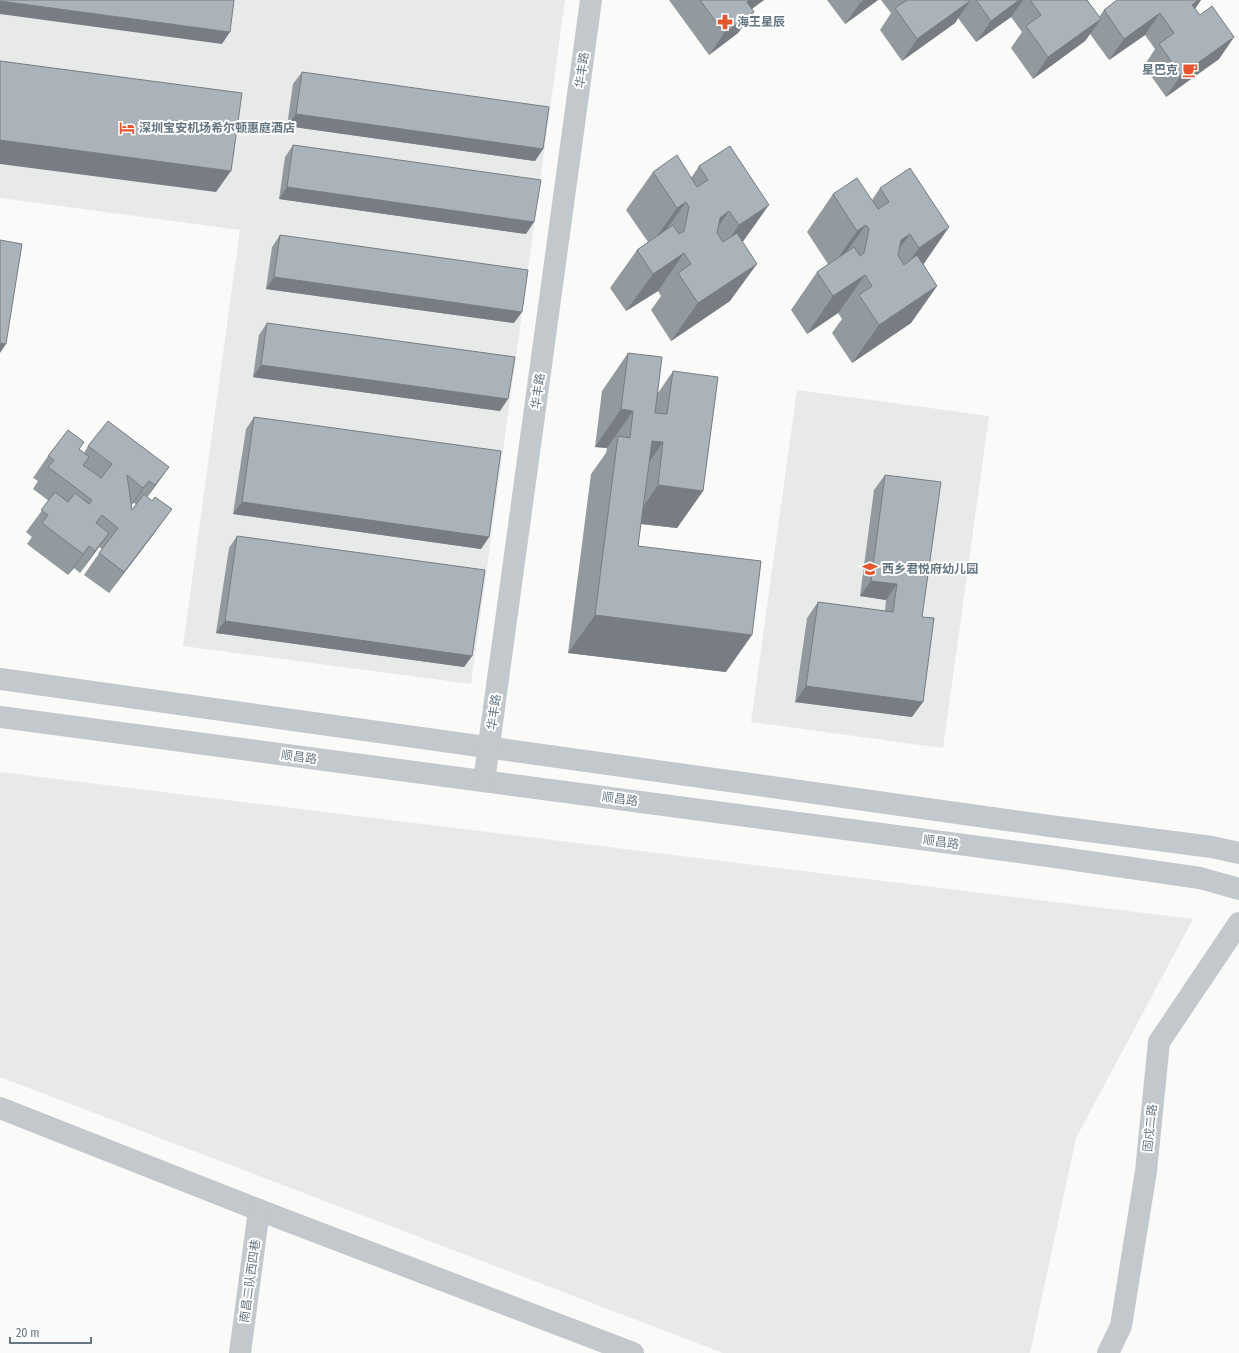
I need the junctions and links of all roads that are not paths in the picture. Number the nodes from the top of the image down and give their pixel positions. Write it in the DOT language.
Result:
graph roads {
  1 [pos="591,0"];
  2 [pos="0,679"];
  3 [pos="0,717"];
  4 [pos="489,747"];
  5 [pos="484,781"];
  6 [pos="1239,853"];
  7 [pos="1239,889"];
  8 [pos="1239,923"];
  9 [pos="0,1110"];
  10 [pos="259,1210"];
  11 [pos="240,1353"];
  12 [pos="633,1353"];
  13 [pos="1108,1353"];
  1 -- 4 [label="street, 华丰路"];
  2 -- 4 [label="street"];
  3 -- 5 [label="street, 顺昌路"];
  4 -- 5 [label="street, 华丰路"];
  4 -- 6 [label="street"];
  5 -- 7 [label="street, 顺昌路"];
  8 -- 13 [label="street, 固戍二路"];
  9 -- 10 [label="street"];
  10 -- 11 [label="street, 南昌二队西四巷"];
  10 -- 12 [label="street"];
}
